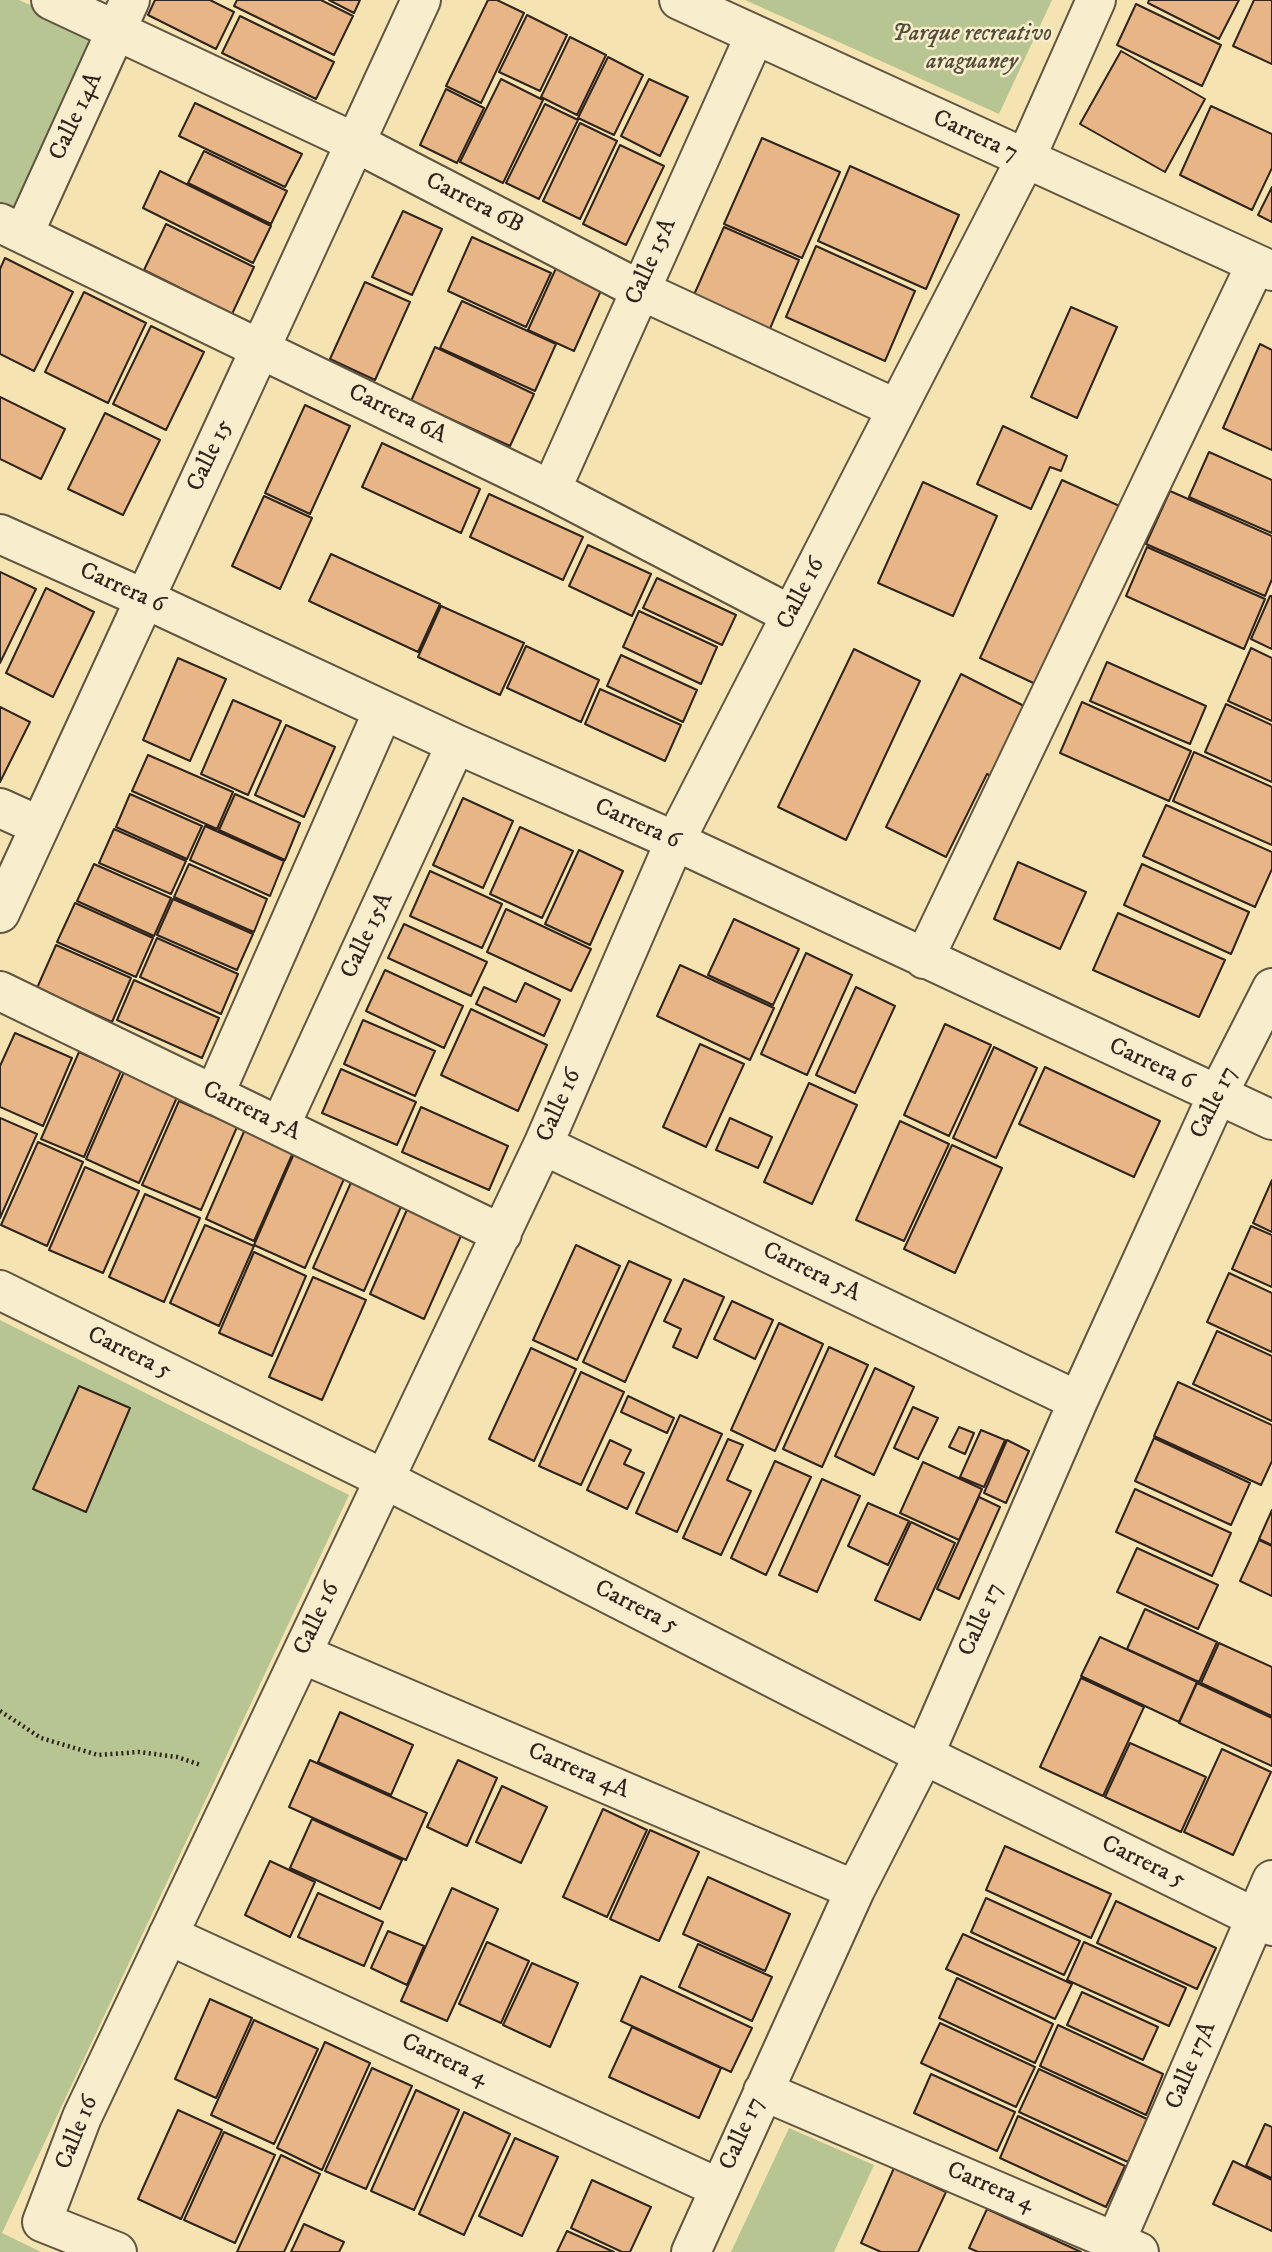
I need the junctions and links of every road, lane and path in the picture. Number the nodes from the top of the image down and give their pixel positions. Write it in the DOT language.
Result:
graph roads {
  1 [pos="51,0"];
  2 [pos="421,0"];
  3 [pos="679,0"];
  4 [pos="1096,0"];
  5 [pos="124,15"];
  6 [pos="755,35"];
  7 [pos="356,143"];
  8 [pos="1025,160"];
  9 [pos="12,228"];
  10 [pos="1264,268"];
  11 [pos="640,290"];
  12 [pos="261,349"];
  13 [pos="897,409"];
  14 [pos="551,490"];
  15 [pos="0,534"];
  16 [pos="145,599"];
  17 [pos="791,615"];
  18 [pos="383,711"];
  19 [pos="456,744"];
  20 [pos="0,808"];
  21 [pos="40,826"];
  22 [pos="675,841"];
  23 [pos="0,912"];
  24 [pos="924,959"];
  25 [pos="1272,988"];
  26 [pos="0,991"];
  27 [pos="214,1095"];
  28 [pos="1217,1096"];
  29 [pos="1272,1120"];
  30 [pos="280,1126"];
  31 [pos="543,1145"];
  32 [pos="502,1234"];
  33 [pos="0,1290"];
  34 [pos="1078,1401"];
  35 [pos="384,1479"];
  36 [pos="302,1654"];
  37 [pos="0,1711"];
  38 [pos="923,1755"];
  39 [pos="243,1776"];
  40 [pos="1272,1880"];
  41 [pos="855,1890"];
  42 [pos="1264,1922"];
  43 [pos="169,1935"];
  44 [pos="763,2091"];
  45 [pos="719,2188"];
  46 [pos="1122,2248"];
  47 [pos="117,2252"];
  48 [pos="691,2252"];
  1 -- 5 [label="street, Carrera 6B"];
  2 -- 7 [label="street, Calle 15"];
  3 -- 6 [label="street, Carrera 7"];
  4 -- 8 [label="street, Calle 16"];
  5 -- 7 [label="street, Carrera 6B"];
  5 -- 9 [label="street, Calle 14A"];
  6 -- 8 [label="street, Carrera 7"];
  6 -- 11 [label="street, Calle 15A"];
  7 -- 11 [label="street, Carrera 6B"];
  7 -- 12 [label="street, Calle 15"];
  8 -- 10 [label="street, Carrera 7"];
  8 -- 13 [label="street, Calle 16"];
  9 -- 12 [label="street, Carrera 6A"];
  10 -- 24 [label="street"];
  11 -- 13 [label="street, Carrera 6B"];
  11 -- 14 [label="street, Calle 15A"];
  12 -- 14 [label="street, Carrera 6A"];
  12 -- 16 [label="street, Calle 15"];
  13 -- 17 [label="street, Calle 16"];
  14 -- 17 [label="street, Carrera 6A"];
  15 -- 16 [label="street, Carrera 6"];
  16 -- 18 [label="street, Carrera 6"];
  16 -- 21 [label="street, Calle 15"];
  17 -- 22 [label="street, Calle 16"];
  18 -- 19 [label="street, Carrera 6"];
  18 -- 27 [label="street"];
  19 -- 22 [label="street, Carrera 6"];
  19 -- 30 [label="street, Calle 15A"];
  20 -- 21 [label="street"];
  21 -- 23 [label="street, Calle 15"];
  22 -- 24 [label="street, Carrera 6"];
  22 -- 31 [label="street, Calle 16"];
  24 -- 28 [label="street, Carrera 6"];
  25 -- 28 [label="street, Calle 17"];
  26 -- 27 [label="street, Carrera 5A"];
  27 -- 30 [label="street, Carrera 5A"];
  28 -- 29 [label="street, Carrera 6"];
  28 -- 34 [label="street, Calle 17"];
  30 -- 32 [label="street, Carrera 5A"];
  31 -- 32 [label="street, Calle 16"];
  31 -- 34 [label="street, Carrera 5A"];
  32 -- 35 [label="street, Calle 16"];
  33 -- 35 [label="street, Carrera 5"];
  34 -- 38 [label="street, Calle 17"];
  35 -- 36 [label="street, Calle 16"];
  35 -- 38 [label="street, Carrera 5"];
  36 -- 39 [label="street, Calle 16"];
  36 -- 41 [label="street, Carrera 4A"];
  37 -- 39 [label="path"];
  38 -- 41 [label="street, Calle 17"];
  38 -- 42 [label="street, Carrera 5"];
  39 -- 43 [label="street, Calle 16"];
  40 -- 42 [label="street, Calle 17A"];
  41 -- 44 [label="street, Calle 17"];
  42 -- 46 [label="street, Calle 17A"];
  43 -- 45 [label="street, Carrera 4"];
  43 -- 47 [label="street, Calle 16"];
  44 -- 45 [label="street, Calle 17"];
  44 -- 46 [label="street, Carrera 4"];
  45 -- 48 [label="street, Calle 17"];
}
